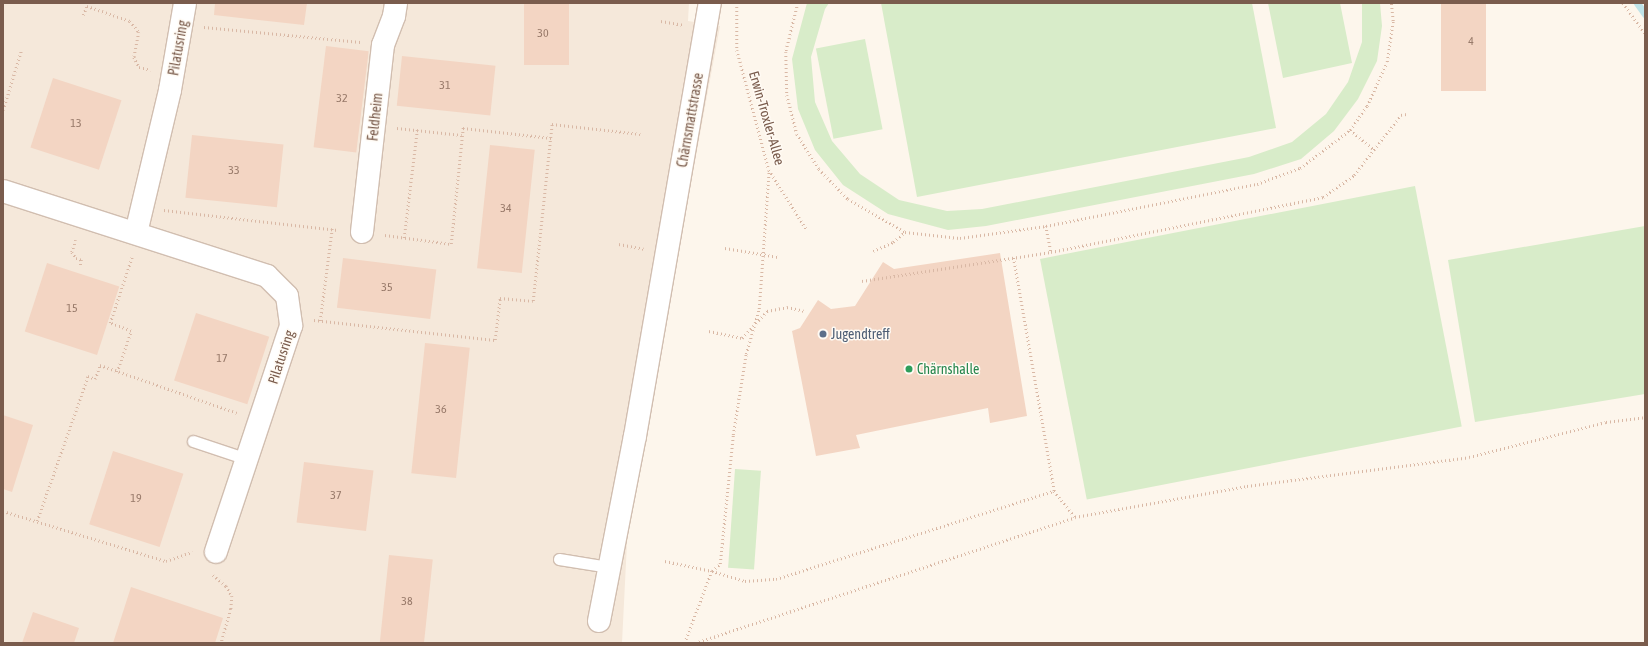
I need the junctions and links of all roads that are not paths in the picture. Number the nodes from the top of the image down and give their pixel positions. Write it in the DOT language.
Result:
graph roads {
  1 [pos="185,3"];
  2 [pos="396,3"];
  3 [pos="710,3"];
  4 [pos="3,191"];
  5 [pos="362,232"];
  6 [pos="136,233"];
  7 [pos="193,441"];
  8 [pos="247,459"];
  9 [pos="216,552"];
  10 [pos="559,559"];
  11 [pos="609,567"];
  12 [pos="599,621"];
  1 -- 6 [label="street, Pilatusring"];
  2 -- 5 [label="street, Feldheim"];
  3 -- 11 [label="street, Chärnsmattstrasse"];
  4 -- 6 [label="street, Pilatusring"];
  6 -- 8 [label="street, Pilatusring"];
  7 -- 8 [label="lane"];
  8 -- 9 [label="street, Pilatusring"];
  10 -- 11 [label="lane"];
  11 -- 12 [label="street, Chärnsmattstrasse"];
}
